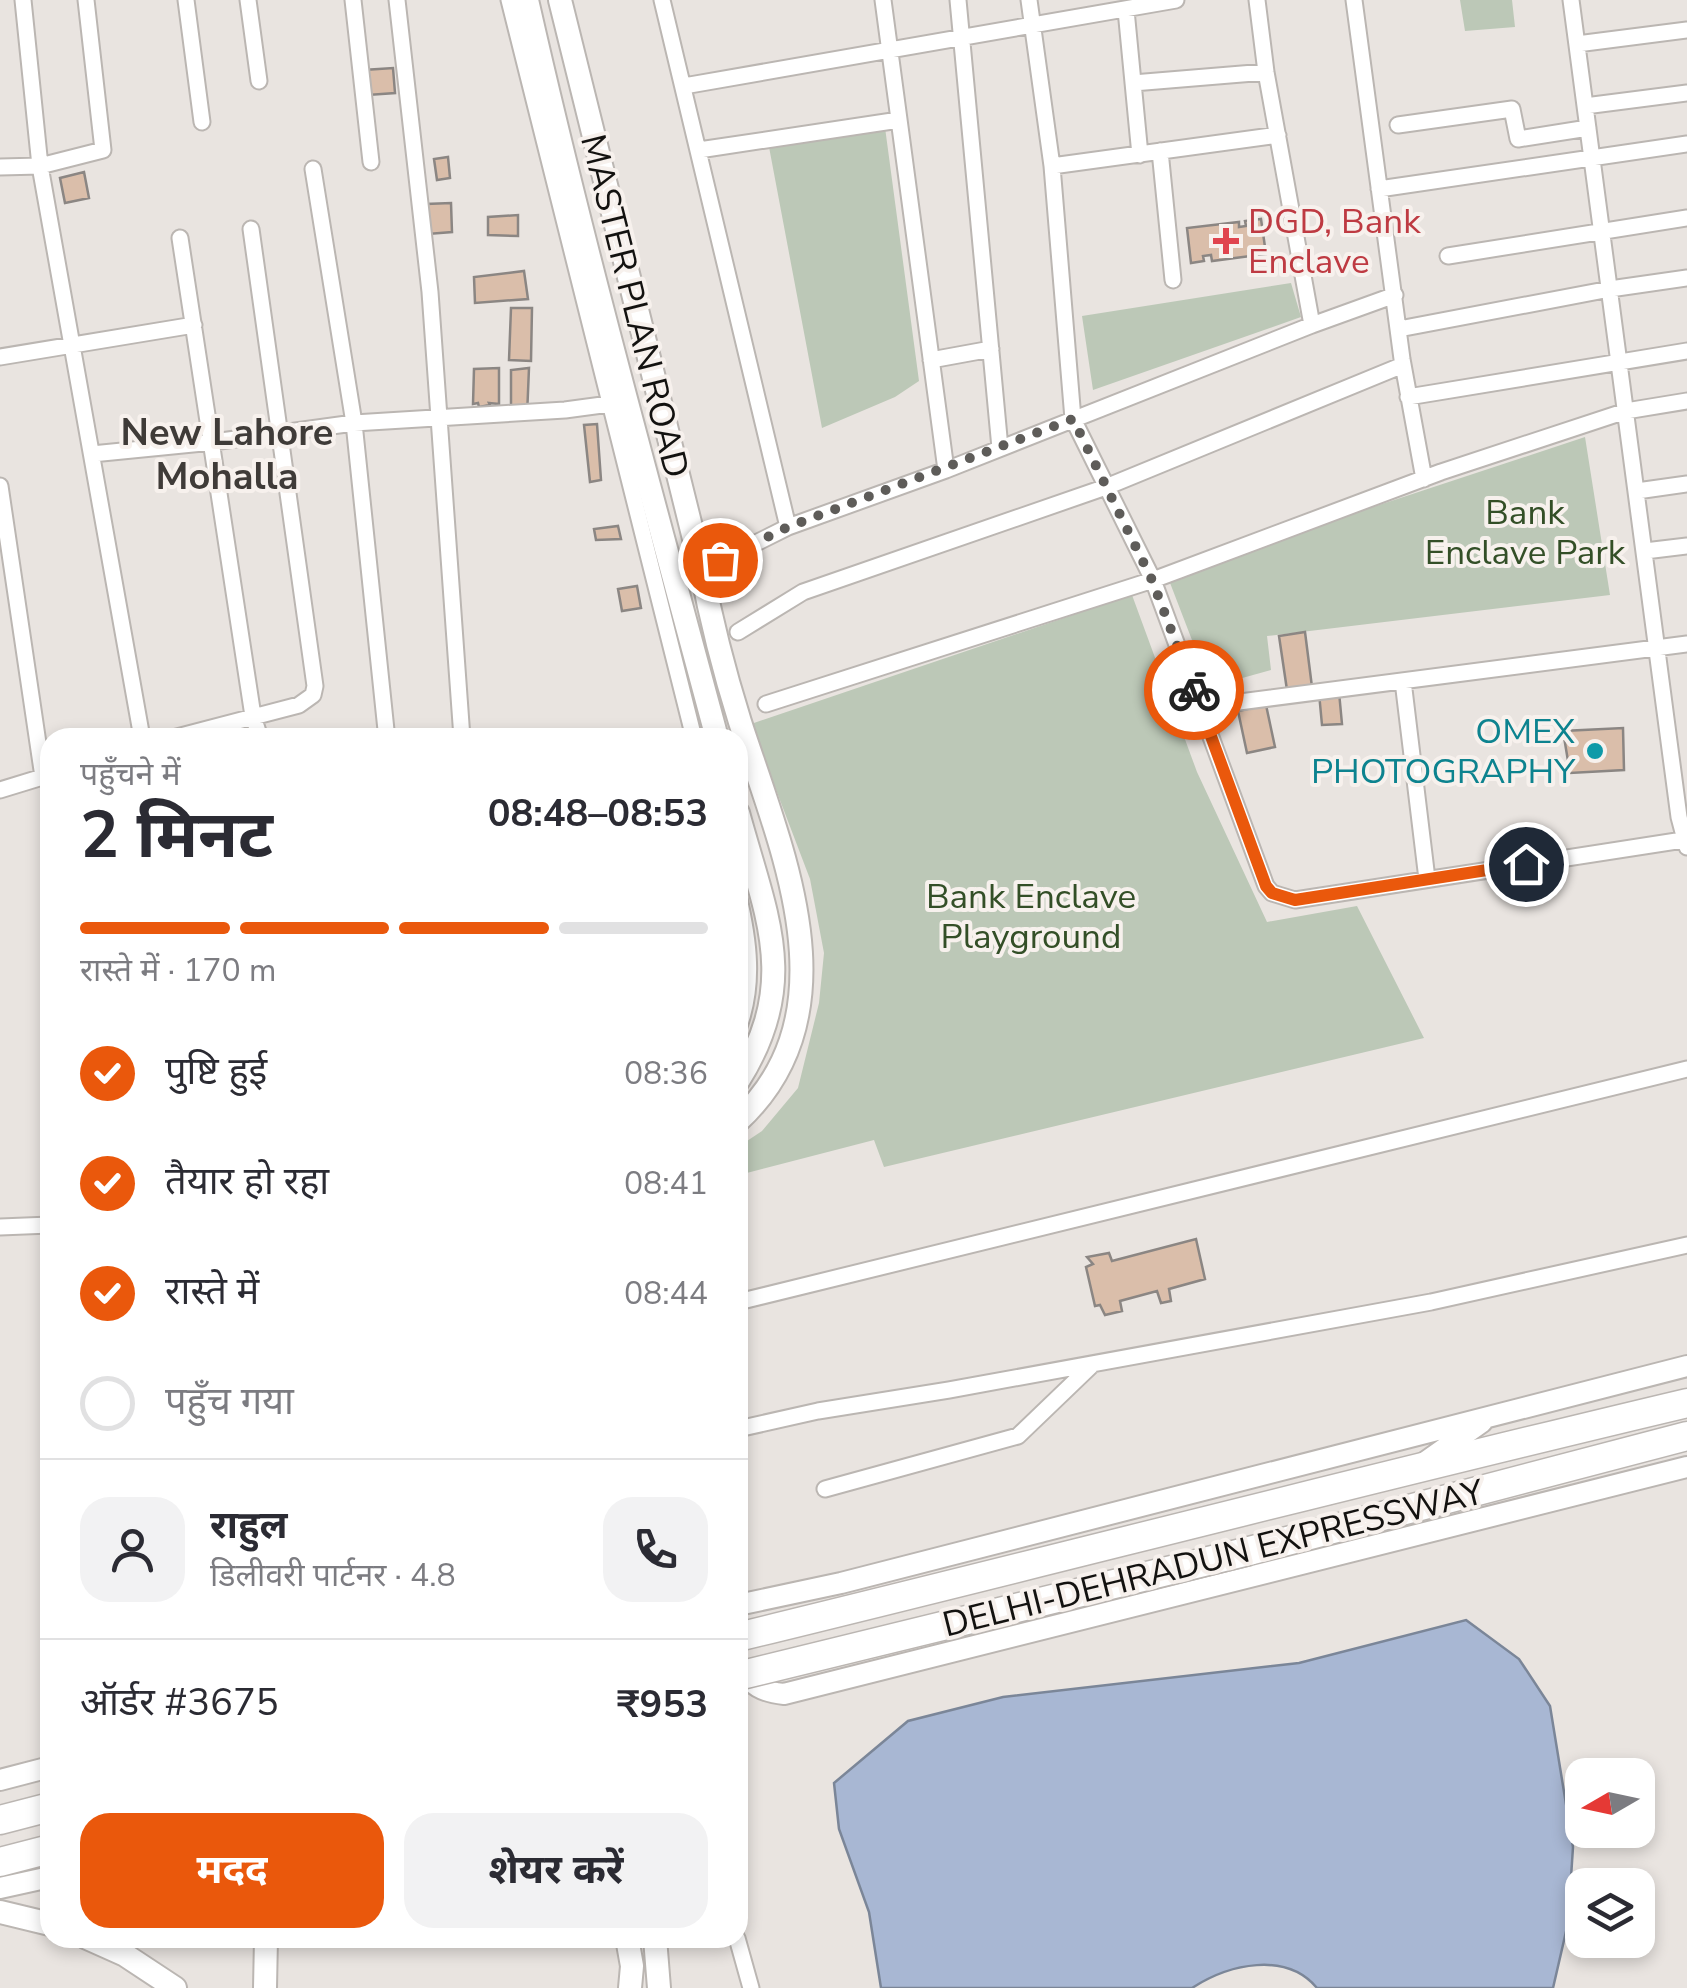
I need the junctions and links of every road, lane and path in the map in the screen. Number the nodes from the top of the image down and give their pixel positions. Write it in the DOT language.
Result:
graph roads {
  1 [pos="22,0"];
  2 [pos="86,0"];
  3 [pos="186,0"];
  4 [pos="248,0"];
  5 [pos="353,0"];
  6 [pos="397,0"];
  7 [pos="509,0"];
  8 [pos="527,0"];
  9 [pos="560,0"];
  10 [pos="662,0"];
  11 [pos="883,0"];
  12 [pos="958,0"];
  13 [pos="1028,0"];
  14 [pos="1176,0"];
  15 [pos="1258,0"];
  16 [pos="1354,0"];
  17 [pos="1571,0"];
  18 [pos="1126,10"];
  19 [pos="1032,26"];
  20 [pos="1687,30"];
  21 [pos="963,39"];
  22 [pos="1577,44"];
  23 [pos="890,52"];
  24 [pos="1266,72"];
  25 [pos="258,81"];
  26 [pos="1133,83"];
  27 [pos="684,86"];
  28 [pos="1687,93"];
  29 [pos="1585,106"];
  30 [pos="899,120"];
  31 [pos="202,122"];
  32 [pos="1398,126"];
  33 [pos="1588,128"];
  34 [pos="1278,135"];
  35 [pos="1687,144"];
  36 [pos="699,150"];
  37 [pos="1160,151"];
  38 [pos="1140,154"];
  39 [pos="1592,158"];
  40 [pos="371,162"];
  41 [pos="40,166"];
  42 [pos="1052,166"];
  43 [pos="0,167"];
  44 [pos="313,169"];
  45 [pos="1379,190"];
  46 [pos="1687,218"];
  47 [pos="251,229"];
  48 [pos="1602,229"];
  49 [pos="180,238"];
  50 [pos="1448,256"];
  51 [pos="1687,278"];
  52 [pos="1173,280"];
  53 [pos="1610,289"];
  54 [pos="1394,295"];
  55 [pos="194,325"];
  56 [pos="1312,326"];
  57 [pos="1399,329"];
  58 [pos="73,345"];
  59 [pos="992,349"];
  60 [pos="1687,351"];
  61 [pos="0,357"];
  62 [pos="931,360"];
  63 [pos="1620,360"];
  64 [pos="1403,365"];
  65 [pos="1408,397"];
  66 [pos="1687,402"];
  67 [pos="618,403"];
  68 [pos="1626,411"];
  69 [pos="438,417"];
  70 [pos="1073,419"];
  71 [pos="354,423"];
  72 [pos="281,432"];
  73 [pos="214,442"];
  74 [pos="1000,448"];
  75 [pos="92,454"];
  76 [pos="946,470"];
  77 [pos="1424,479"];
  78 [pos="1687,484"];
  79 [pos="0,486"];
  80 [pos="1106,486"];
  81 [pos="1637,491"];
  82 [pos="788,527"];
  83 [pos="1687,546"];
  84 [pos="1645,551"];
  85 [pos="720,560"];
  86 [pos="1152,580"];
  87 [pos="738,632"];
  88 [pos="1687,644"];
  89 [pos="1658,648"];
  90 [pos="1402,681"];
  91 [pos="766,704"];
  92 [pos="1201,707"];
  93 [pos="253,716"];
  94 [pos="140,728"];
  95 [pos="209,728"];
  96 [pos="257,728"];
  97 [pos="386,728"];
  98 [pos="461,728"];
  99 [pos="692,728"];
  100 [pos="714,728"];
  101 [pos="744,728"];
  102 [pos="40,738"];
  103 [pos="748,742"];
  104 [pos="40,778"];
  105 [pos="0,790"];
  106 [pos="1683,816"];
  107 [pos="1685,844"];
  108 [pos="748,849"];
  109 [pos="1427,879"];
  110 [pos="748,966"];
  111 [pos="748,994"];
  112 [pos="748,1064"];
  113 [pos="1687,1069"];
  114 [pos="748,1110"];
  115 [pos="40,1225"];
  116 [pos="0,1227"];
  117 [pos="1687,1245"];
  118 [pos="748,1300"];
  119 [pos="1093,1364"];
  120 [pos="1687,1366"];
  121 [pos="1687,1404"];
  122 [pos="1492,1415"];
  123 [pos="748,1428"];
  124 [pos="1410,1435"];
  125 [pos="1687,1436"];
  126 [pos="1453,1442"];
  127 [pos="1496,1448"];
  128 [pos="1418,1467"];
  129 [pos="1687,1467"];
  130 [pos="1514,1481"];
  131 [pos="825,1489"];
  132 [pos="1428,1504"];
  133 [pos="1478,1507"];
  134 [pos="1522,1509"];
  135 [pos="1442,1531"];
  136 [pos="748,1603"];
  137 [pos="748,1635"];
  138 [pos="748,1674"];
  139 [pos="748,1681"];
  140 [pos="40,1770"];
  141 [pos="0,1780"];
  142 [pos="40,1810"];
  143 [pos="0,1820"];
  144 [pos="40,1852"];
  145 [pos="0,1862"];
  146 [pos="40,1879"];
  147 [pos="0,1888"];
  148 [pos="3,1913"];
  149 [pos="40,1922"];
  150 [pos="109,1948"];
  151 [pos="266,1948"];
  152 [pos="629,1948"];
  153 [pos="656,1948"];
  154 [pos="741,1948"];
  155 [pos="175,1988"];
  156 [pos="265,1988"];
  157 [pos="630,1988"];
  158 [pos="660,1988"];
  159 [pos="751,1988"];
  1 -- 41 [label="street"];
  2 -- 41 [label="street"];
  3 -- 31 [label="street"];
  4 -- 25 [label="street"];
  5 -- 40 [label="street"];
  6 -- 69 [label="street"];
  7 -- 67 [label="street"];
  8 -- 67 [label="main road"];
  9 -- 101 [label="main road, MASTER PLAN ROAD"];
  10 -- 27 [label="street"];
  11 -- 23 [label="street"];
  12 -- 21 [label="street"];
  13 -- 19 [label="street"];
  14 -- 18 [label="street"];
  15 -- 24 [label="street"];
  16 -- 45 [label="street"];
  17 -- 22 [label="street"];
  18 -- 19 [label="street"];
  18 -- 26 [label="street"];
  19 -- 21 [label="street"];
  19 -- 42 [label="street"];
  20 -- 22 [label="street"];
  21 -- 23 [label="street"];
  21 -- 59 [label="street"];
  22 -- 29 [label="street"];
  23 -- 27 [label="street"];
  23 -- 30 [label="street"];
  24 -- 26 [label="street"];
  24 -- 34 [label="street"];
  26 -- 38 [label="street"];
  27 -- 36 [label="street"];
  28 -- 29 [label="street"];
  29 -- 33 [label="street"];
  30 -- 36 [label="street"];
  30 -- 62 [label="street"];
  32 -- 33 [label="street"];
  33 -- 39 [label="street"];
  34 -- 37 [label="street"];
  34 -- 56 [label="street"];
  35 -- 39 [label="street"];
  36 -- 82 [label="street"];
  37 -- 38 [label="street"];
  37 -- 52 [label="street"];
  38 -- 42 [label="street"];
  39 -- 45 [label="street"];
  39 -- 48 [label="street"];
  41 -- 43 [label="street"];
  41 -- 58 [label="street"];
  42 -- 70 [label="street"];
  44 -- 71 [label="street"];
  45 -- 54 [label="street"];
  46 -- 48 [label="street"];
  47 -- 72 [label="street"];
  48 -- 50 [label="street"];
  48 -- 53 [label="street"];
  49 -- 55 [label="street"];
  51 -- 53 [label="street"];
  53 -- 57 [label="street"];
  53 -- 63 [label="street"];
  54 -- 56 [label="street"];
  54 -- 57 [label="street"];
  55 -- 58 [label="street"];
  55 -- 73 [label="street"];
  56 -- 70 [label="street"];
  57 -- 64 [label="street"];
  58 -- 61 [label="street"];
  58 -- 75 [label="street"];
  59 -- 62 [label="street"];
  59 -- 74 [label="street"];
  60 -- 63 [label="street"];
  62 -- 76 [label="street"];
  63 -- 65 [label="street"];
  63 -- 68 [label="street"];
  64 -- 65 [label="street"];
  64 -- 80 [label="street"];
  65 -- 77 [label="street"];
  66 -- 68 [label="street"];
  67 -- 69 [label="street"];
  67 -- 99 [label="street"];
  67 -- 100 [label="main road"];
  68 -- 77 [label="street"];
  68 -- 81 [label="street"];
  69 -- 71 [label="street"];
  69 -- 98 [label="street"];
  70 -- 74 [label="street"];
  70 -- 80 [label="street"];
  71 -- 72 [label="street"];
  71 -- 97 [label="street"];
  72 -- 73 [label="street"];
  72 -- 93 [label="street"];
  73 -- 75 [label="street"];
  73 -- 93 [label="street"];
  74 -- 76 [label="street"];
  75 -- 94 [label="street"];
  76 -- 82 [label="street"];
  77 -- 86 [label="street"];
  78 -- 81 [label="street"];
  79 -- 102 [label="street"];
  80 -- 86 [label="street"];
  80 -- 87 [label="street"];
  81 -- 84 [label="street"];
  82 -- 85 [label="street"];
  83 -- 84 [label="street"];
  84 -- 89 [label="street"];
  86 -- 91 [label="street"];
  86 -- 92 [label="street"];
  88 -- 89 [label="street"];
  89 -- 90 [label="street"];
  89 -- 106 [label="street"];
  90 -- 92 [label="street"];
  90 -- 109 [label="street"];
  92 -- 109 [label="street"];
  93 -- 95 [label="street"];
  93 -- 96 [label="street"];
  103 -- 114 [label="main road, MASTER PLAN ROAD"];
  104 -- 105 [label="street"];
  106 -- 107 [label="street"];
  107 -- 109 [label="street"];
  108 -- 112 [label="main road"];
  110 -- 111 [label="street"];
  113 -- 118 [label="street"];
  115 -- 116 [label="street"];
  117 -- 119 [label="street"];
  119 -- 123 [label="street"];
  119 -- 131 [label="street"];
  120 -- 122 [label="street"];
  121 -- 127 [label="highway, DELHI-DEHRADUN EXPRESSWAY"];
  122 -- 124 [label="street"];
  122 -- 126 [label="street"];
  124 -- 126 [label="street"];
  124 -- 136 [label="street"];
  125 -- 130 [label="highway, DELHI-DEHRADUN EXPRESSWAY"];
  126 -- 127 [label="street"];
  126 -- 128 [label="street"];
  127 -- 128 [label="highway, DELHI-DEHRADUN EXPRESSWAY"];
  128 -- 137 [label="highway, DELHI-DEHRADUN EXPRESSWAY"];
  129 -- 134 [label="street"];
  130 -- 132 [label="highway, DELHI-DEHRADUN EXPRESSWAY"];
  130 -- 133 [label="street"];
  132 -- 133 [label="street"];
  132 -- 138 [label="highway, DELHI-DEHRADUN EXPRESSWAY, bridge"];
  133 -- 134 [label="street"];
  133 -- 135 [label="street"];
  134 -- 135 [label="street"];
  135 -- 139 [label="street"];
  140 -- 141 [label="street"];
  142 -- 143 [label="highway"];
  144 -- 145 [label="highway"];
  146 -- 147 [label="street"];
  148 -- 149 [label="main road"];
  150 -- 155 [label="main road"];
  151 -- 156 [label="main road"];
  152 -- 157 [label="main road"];
  153 -- 158 [label="main road"];
  154 -- 159 [label="street"];
}
